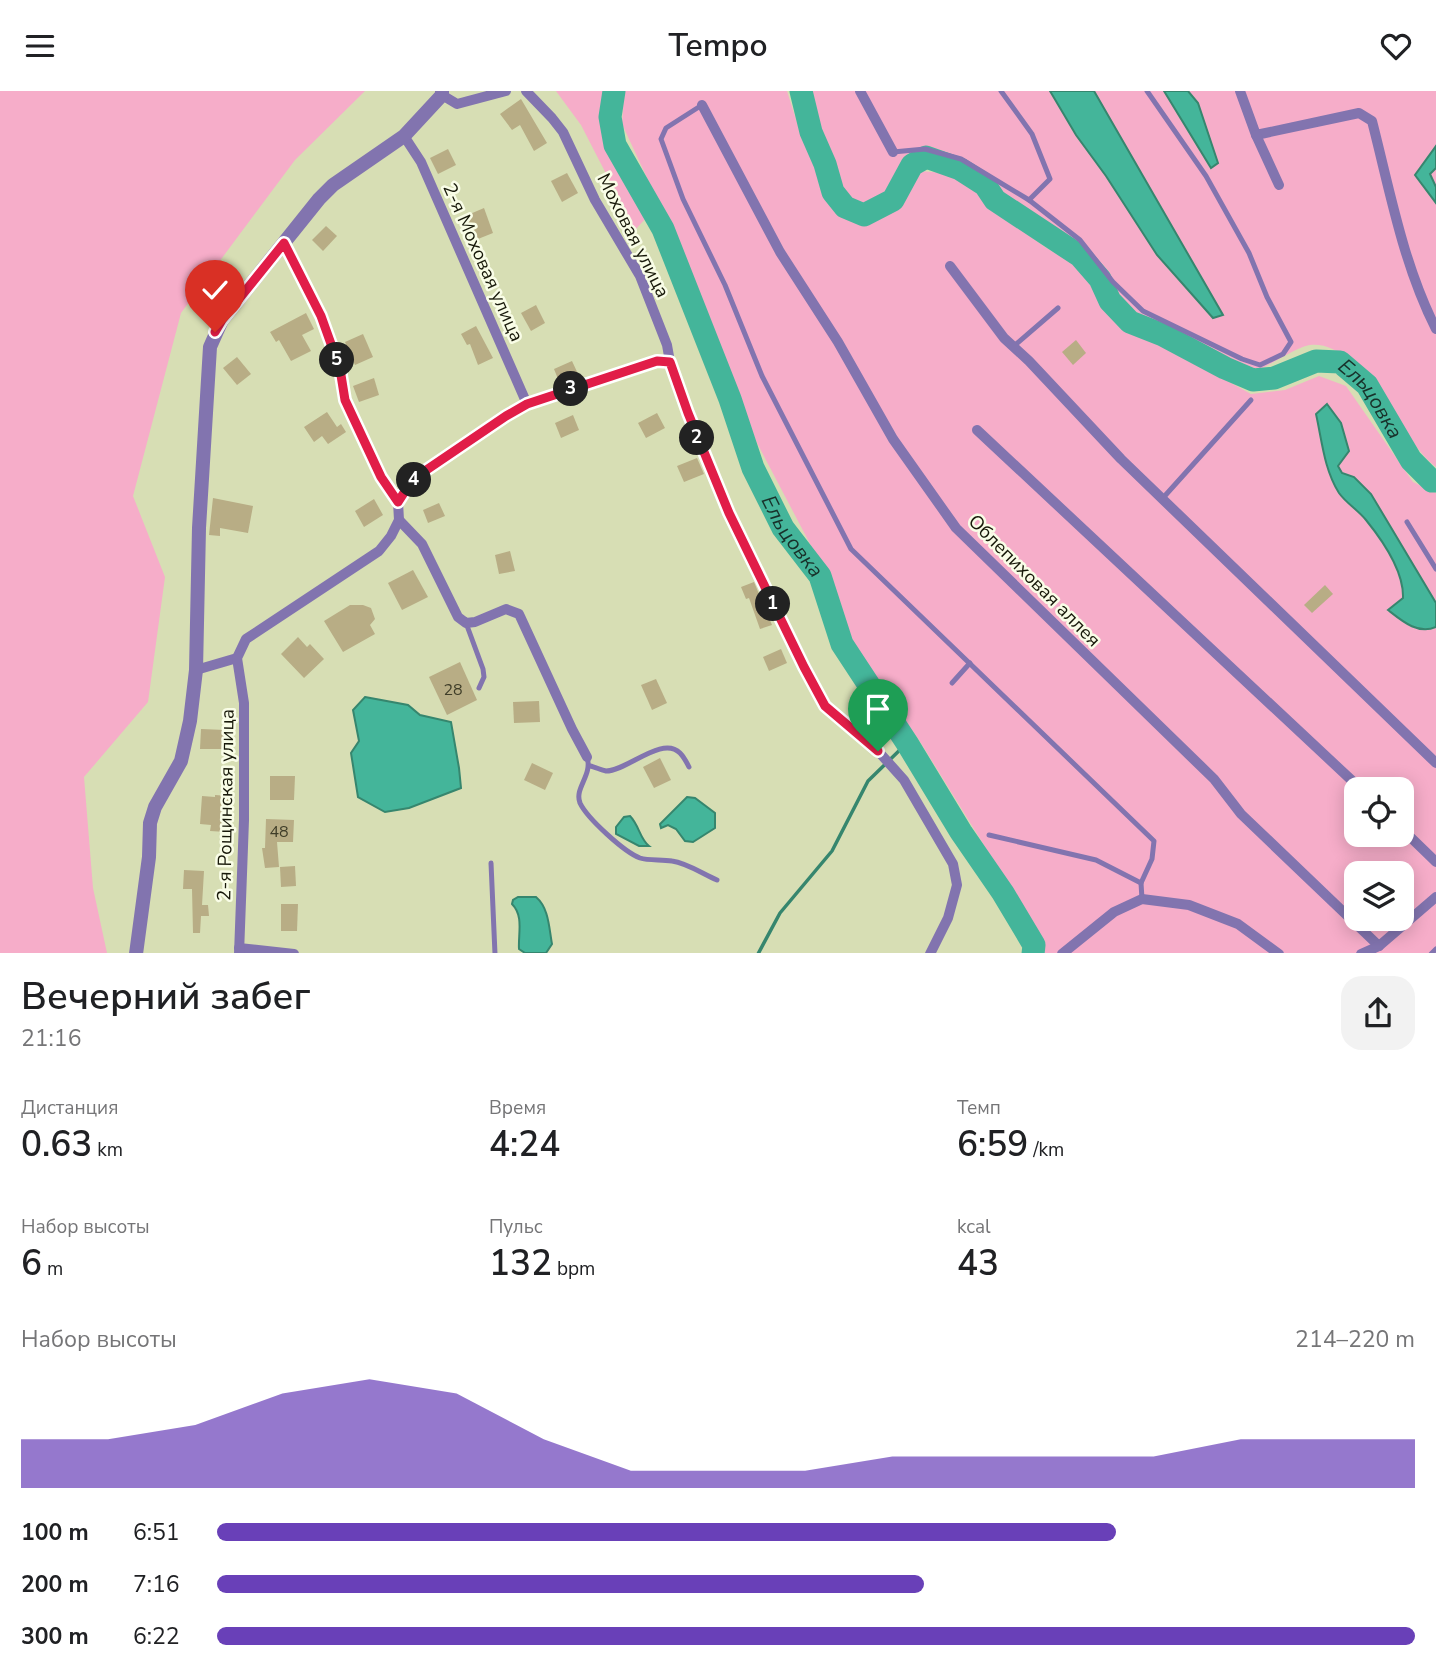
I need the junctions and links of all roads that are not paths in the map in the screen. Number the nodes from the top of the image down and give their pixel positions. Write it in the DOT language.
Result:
graph roads {
  1 [pos="506,91"];
  2 [pos="526,91"];
  3 [pos="860,91"];
  4 [pos="1000,91"];
  5 [pos="1147,91"];
  6 [pos="1240,91"];
  7 [pos="442,93"];
  8 [pos="702,105"];
  9 [pos="1255,135"];
  10 [pos="404,136"];
  11 [pos="893,152"];
  12 [pos="1279,185"];
  13 [pos="1029,200"];
  14 [pos="284,243"];
  15 [pos="950,266"];
  16 [pos="1058,308"];
  17 [pos="1436,329"];
  18 [pos="1014,346"];
  19 [pos="670,362"];
  20 [pos="1251,400"];
  21 [pos="527,404"];
  22 [pos="977,430"];
  23 [pos="1162,499"];
  24 [pos="398,502"];
  25 [pos="399,520"];
  26 [pos="1408,522"];
  27 [pos="1436,569"];
  28 [pos="466,623"];
  29 [pos="237,658"];
  30 [pos="970,663"];
  31 [pos="196,670"];
  32 [pos="952,683"];
  33 [pos="479,688"];
  34 [pos="589,761"];
  35 [pos="1436,763"];
  36 [pos="689,768"];
  37 [pos="1348,777"];
  38 [pos="989,835"];
  39 [pos="1414,841"];
  40 [pos="1436,862"];
  41 [pos="491,863"];
  42 [pos="717,880"];
  43 [pos="1141,883"];
  44 [pos="1436,897"];
  45 [pos="1143,899"];
  46 [pos="1379,946"];
  47 [pos="239,951"];
  48 [pos="136,953"];
  49 [pos="276,953"];
  50 [pos="495,953"];
  51 [pos="931,953"];
  52 [pos="1063,953"];
  53 [pos="1278,953"];
  54 [pos="1363,953"];
  1 -- 7 [label="street"];
  2 -- 19 [label="street, Моховая улица"];
  3 -- 11 [label="street"];
  4 -- 13 [label="lane"];
  5 -- 13 [label="lane"];
  6 -- 9 [label="street"];
  7 -- 10 [label="street"];
  8 -- 30 [label="lane"];
  8 -- 46 [label="street, Облепиховая аллея"];
  9 -- 12 [label="street"];
  9 -- 17 [label="street"];
  10 -- 14 [label="street"];
  10 -- 21 [label="street, 2-я Моховая улица"];
  11 -- 13 [label="lane"];
  14 -- 24 [label="street"];
  14 -- 31 [label="street"];
  15 -- 18 [label="street"];
  16 -- 18 [label="lane"];
  18 -- 23 [label="street"];
  19 -- 21 [label="street"];
  19 -- 51 [label="street, Моховая улица"];
  20 -- 23 [label="lane"];
  21 -- 24 [label="street"];
  22 -- 37 [label="street"];
  23 -- 35 [label="street"];
  24 -- 25 [label="street"];
  25 -- 28 [label="street"];
  25 -- 29 [label="street"];
  26 -- 27 [label="lane"];
  28 -- 33 [label="lane"];
  28 -- 34 [label="street"];
  29 -- 31 [label="street"];
  29 -- 47 [label="street, 2-я Рощинская улица"];
  30 -- 32 [label="lane"];
  30 -- 43 [label="lane"];
  31 -- 48 [label="street"];
  34 -- 36 [label="lane"];
  34 -- 42 [label="lane"];
  38 -- 43 [label="lane"];
  39 -- 40 [label="street"];
  41 -- 50 [label="lane"];
  43 -- 45 [label="lane"];
  44 -- 46 [label="street"];
  45 -- 52 [label="street"];
  45 -- 53 [label="street"];
  46 -- 54 [label="street"];
  47 -- 49 [label="street"];
}
